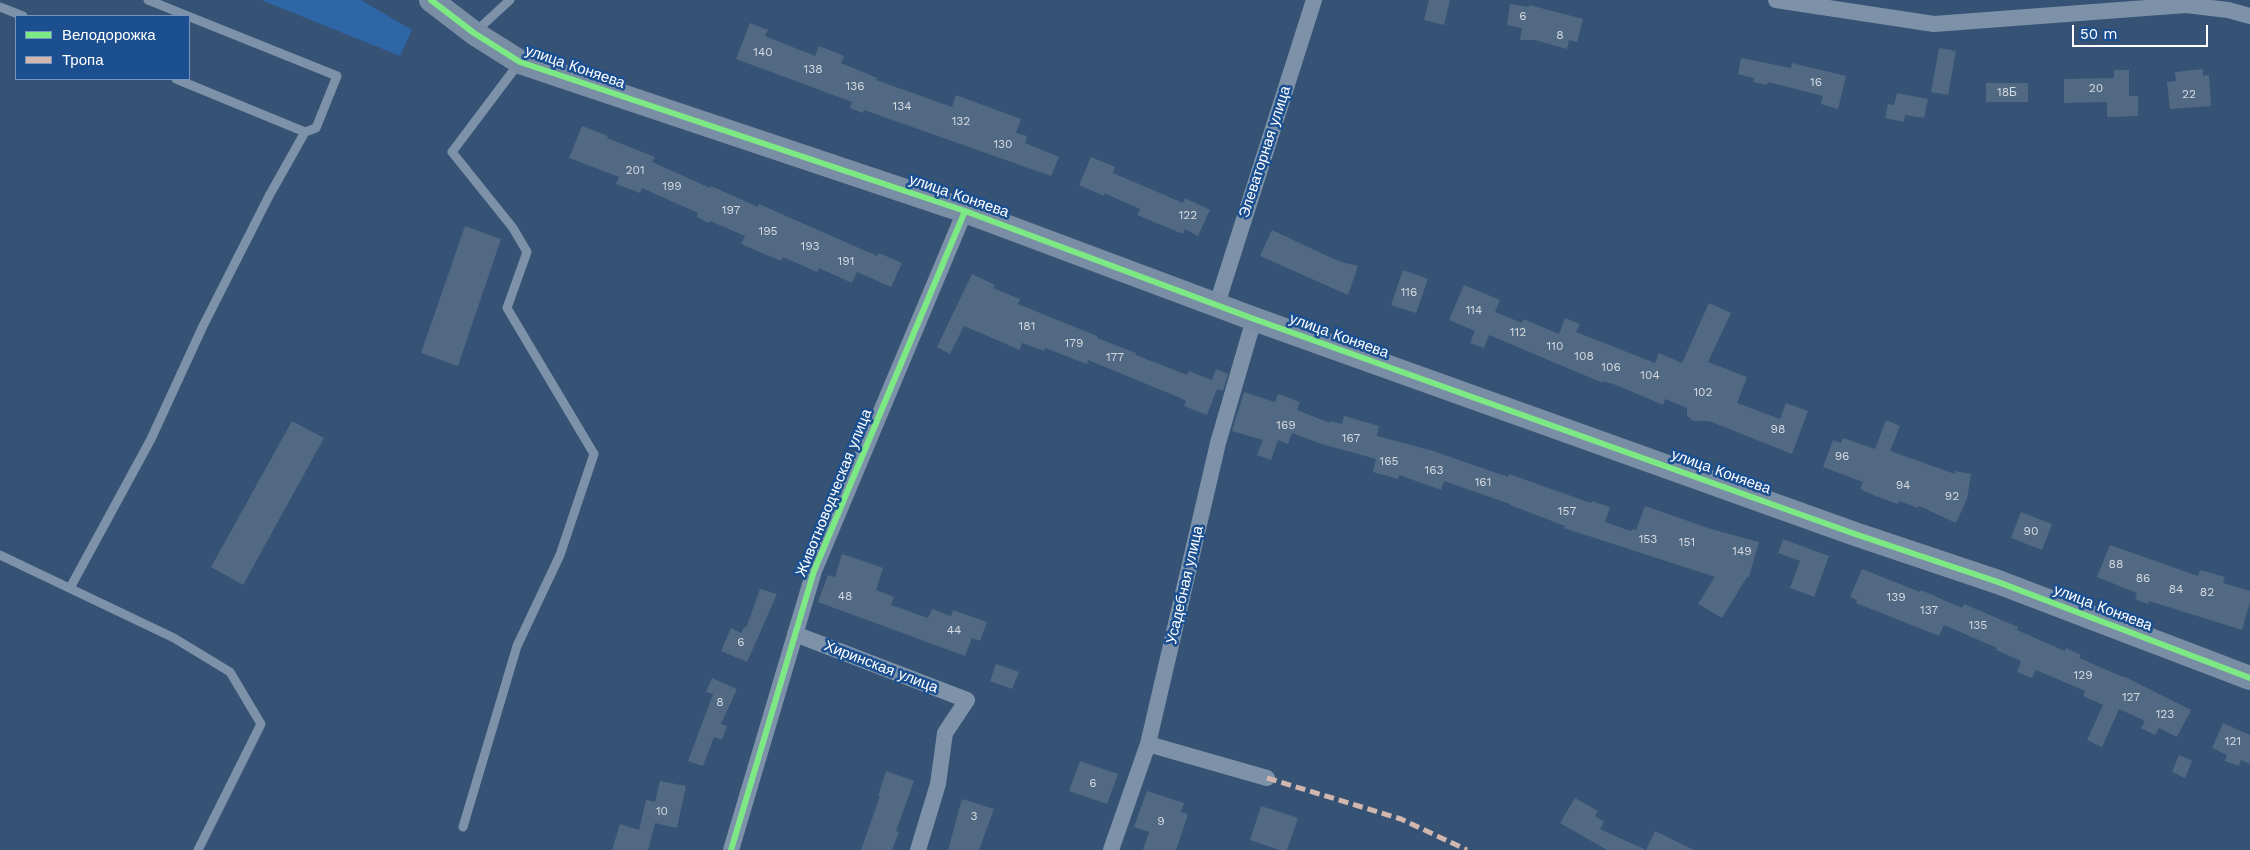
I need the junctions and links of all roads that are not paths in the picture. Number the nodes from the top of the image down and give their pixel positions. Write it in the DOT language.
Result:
graph roads {
  1 [pos="148,0"];
  2 [pos="431,0"];
  3 [pos="510,0"];
  4 [pos="1314,0"];
  5 [pos="1776,0"];
  6 [pos="0,7"];
  7 [pos="20,15"];
  8 [pos="185,15"];
  9 [pos="2250,16"];
  10 [pos="190,17"];
  11 [pos="474,33"];
  12 [pos="520,62"];
  13 [pos="178,80"];
  14 [pos="305,132"];
  15 [pos="965,211"];
  16 [pos="1217,304"];
  17 [pos="1254,319"];
  18 [pos="0,555"];
  19 [pos="70,588"];
  20 [pos="795,634"];
  21 [pos="2250,678"];
  22 [pos="1148,744"];
  23 [pos="1267,778"];
  24 [pos="463,827"];
  25 [pos="198,850"];
  26 [pos="731,850"];
  27 [pos="918,850"];
  28 [pos="1111,850"];
  1 -- 8 [label="lane"];
  2 -- 11 [label="street, улица Коняева"];
  3 -- 11 [label="lane"];
  4 -- 16 [label="street, Элеваторная улица"];
  5 -- 9 [label="street"];
  6 -- 7 [label="lane"];
  10 -- 14 [label="lane"];
  11 -- 12 [label="street, улица Коняева"];
  12 -- 15 [label="street, улица Коняева"];
  12 -- 24 [label="lane"];
  13 -- 14 [label="lane"];
  14 -- 19 [label="lane"];
  15 -- 16 [label="street, улица Коняева"];
  15 -- 20 [label="street, Животноводческая улица"];
  16 -- 17 [label="street, улица Коняева"];
  17 -- 21 [label="street, улица Коняева"];
  17 -- 22 [label="street, Усадебная улица"];
  18 -- 19 [label="lane"];
  19 -- 25 [label="lane"];
  20 -- 26 [label="street, Животноводческая улица"];
  20 -- 27 [label="street, Хиринская улица"];
  22 -- 23 [label="street"];
  22 -- 28 [label="street, Усадебная улица"];
}
